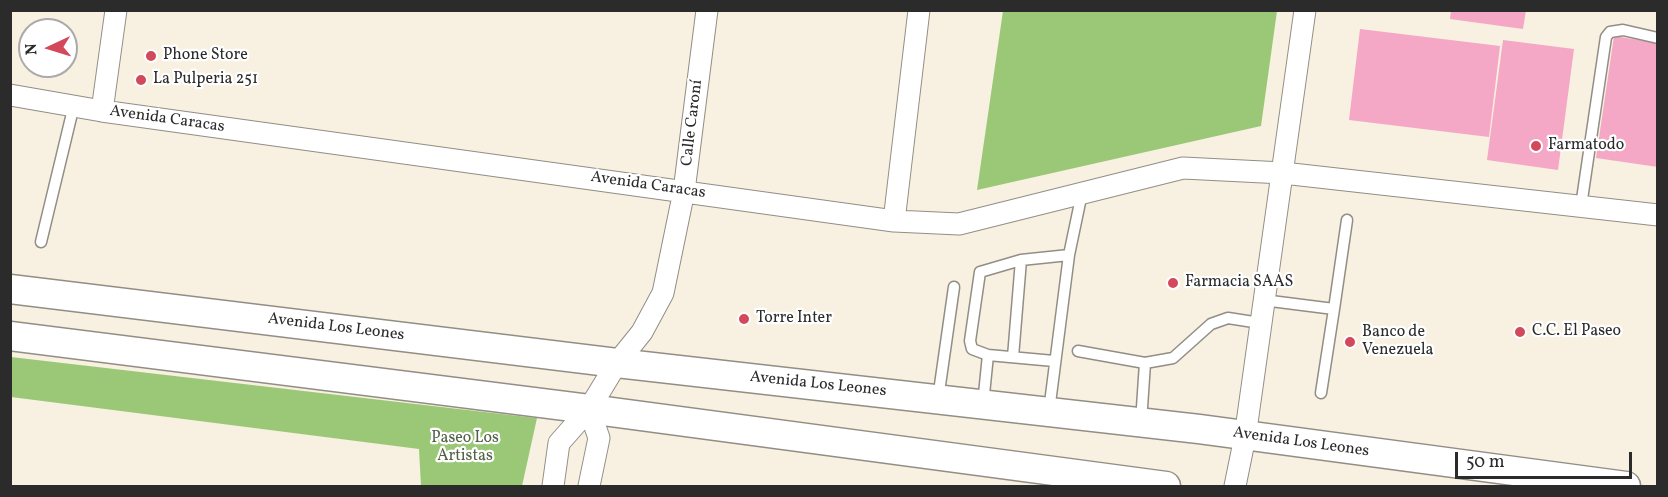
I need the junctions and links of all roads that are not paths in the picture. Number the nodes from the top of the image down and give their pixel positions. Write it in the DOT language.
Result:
graph roads {
  1 [pos="116,10"];
  2 [pos="707,10"];
  3 [pos="919,10"];
  4 [pos="1305,10"];
  5 [pos="1658,38"];
  6 [pos="10,95"];
  7 [pos="74,105"];
  8 [pos="102,111"];
  9 [pos="1283,173"];
  10 [pos="684,191"];
  11 [pos="1082,194"];
  12 [pos="1581,206"];
  13 [pos="1658,215"];
  14 [pos="1347,220"];
  15 [pos="894,221"];
  16 [pos="40,242"];
  17 [pos="1069,255"];
  18 [pos="1021,260"];
  19 [pos="954,287"];
  20 [pos="10,289"];
  21 [pos="1263,300"];
  22 [pos="1334,309"];
  23 [pos="1260,323"];
  24 [pos="10,336"];
  25 [pos="1078,351"];
  26 [pos="988,355"];
  27 [pos="1013,357"];
  28 [pos="1054,361"];
  29 [pos="617,363"];
  30 [pos="1145,363"];
  31 [pos="1321,393"];
  32 [pos="938,399"];
  33 [pos="983,404"];
  34 [pos="589,409"];
  35 [pos="1049,411"];
  36 [pos="1141,422"];
  37 [pos="1245,436"];
  38 [pos="553,486"];
  39 [pos="589,486"];
  40 [pos="1166,486"];
  41 [pos="1235,486"];
  42 [pos="1626,486"];
  1 -- 8 [label="street"];
  2 -- 10 [label="street, Calle Caroní"];
  3 -- 15 [label="street"];
  4 -- 9 [label="street"];
  5 -- 12 [label="lane"];
  6 -- 7 [label="street, Avenida Caracas"];
  7 -- 8 [label="street, Avenida Caracas"];
  7 -- 16 [label="lane"];
  8 -- 10 [label="street, Avenida Caracas"];
  9 -- 11 [label="street, Avenida Caracas"];
  9 -- 12 [label="street, Avenida Caracas"];
  9 -- 21 [label="street"];
  10 -- 15 [label="street, Avenida Caracas"];
  10 -- 29 [label="street, Calle Caroní"];
  11 -- 15 [label="street, Avenida Caracas"];
  11 -- 17 [label="lane"];
  12 -- 13 [label="street, Avenida Caracas"];
  14 -- 22 [label="lane"];
  17 -- 18 [label="lane"];
  17 -- 28 [label="lane"];
  18 -- 26 [label="lane"];
  18 -- 27 [label="lane"];
  19 -- 32 [label="lane"];
  20 -- 29 [label="street, Avenida Los Leones"];
  21 -- 22 [label="lane"];
  21 -- 23 [label="street"];
  22 -- 31 [label="lane"];
  23 -- 30 [label="lane"];
  23 -- 37 [label="street"];
  24 -- 34 [label="street"];
  25 -- 30 [label="lane"];
  26 -- 27 [label="lane"];
  26 -- 33 [label="lane"];
  27 -- 28 [label="lane"];
  28 -- 35 [label="lane"];
  29 -- 32 [label="street, Avenida Los Leones"];
  29 -- 34 [label="street, Calle Caroní"];
  30 -- 36 [label="lane"];
  32 -- 33 [label="street, Avenida Los Leones"];
  33 -- 35 [label="street, Avenida Los Leones"];
  34 -- 38 [label="street, Calle Caroní"];
  34 -- 39 [label="street"];
  34 -- 40 [label="street"];
  35 -- 36 [label="street, Avenida Los Leones"];
  36 -- 37 [label="street, Avenida Los Leones"];
  37 -- 41 [label="street"];
  37 -- 42 [label="street, Avenida Los Leones"];
}
